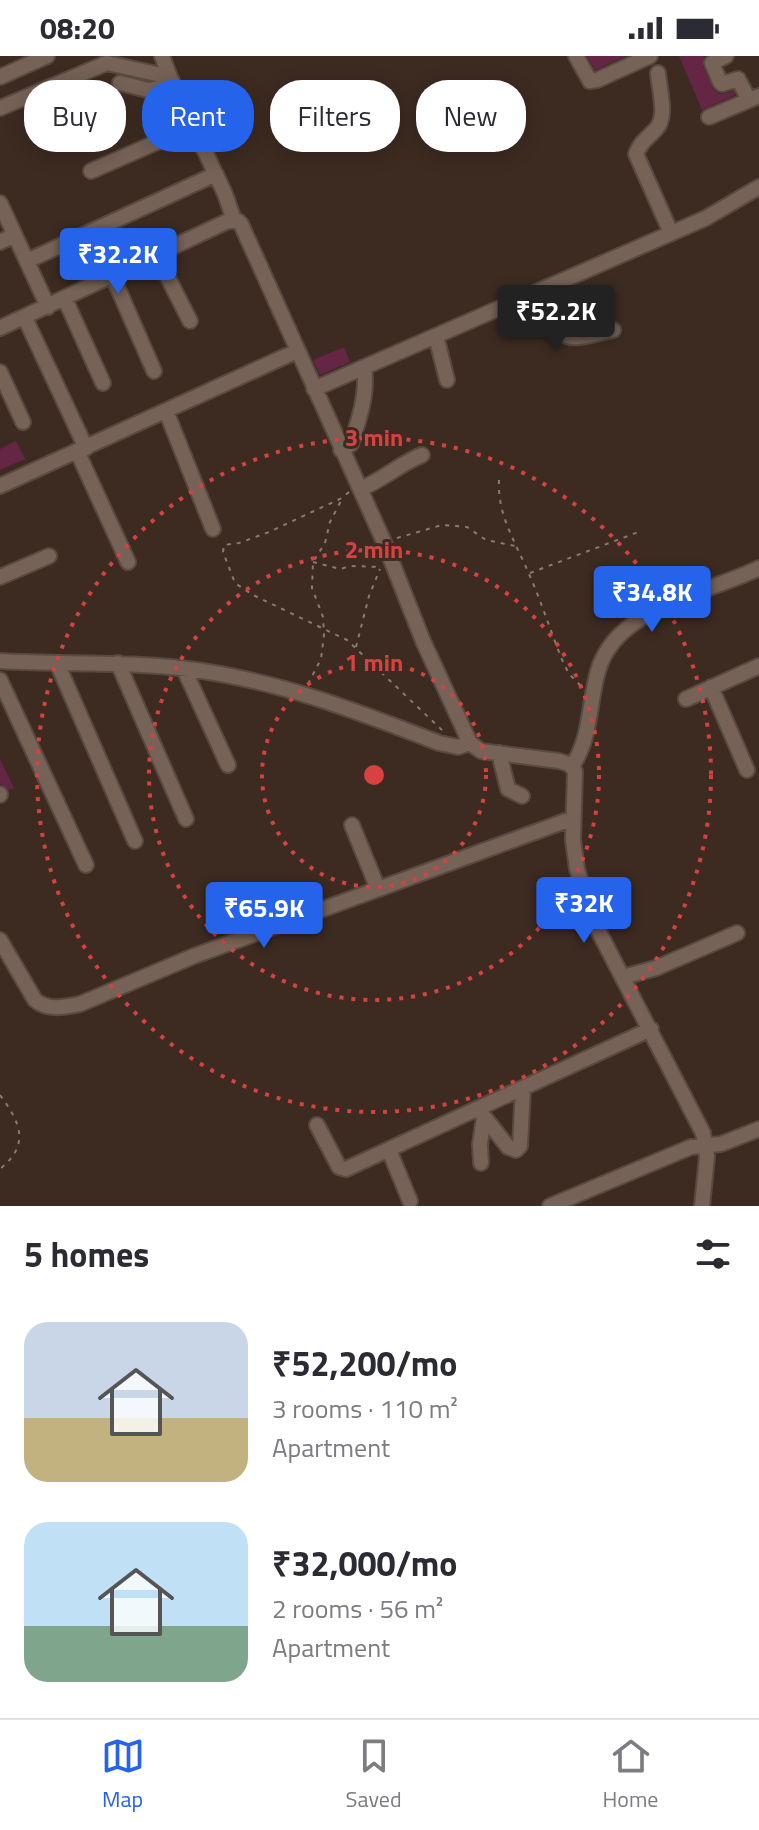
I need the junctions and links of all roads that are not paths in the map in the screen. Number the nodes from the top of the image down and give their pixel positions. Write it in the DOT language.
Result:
graph roads {
  1 [pos="47,56"];
  2 [pos="162,56"];
  3 [pos="576,56"];
  4 [pos="726,56"];
  5 [pos="641,58"];
  6 [pos="658,73"];
  7 [pos="0,77"];
  8 [pos="168,80"];
  9 [pos="172,80"];
  10 [pos="754,98"];
  11 [pos="0,108"];
  12 [pos="709,117"];
  13 [pos="142,149"];
  14 [pos="206,152"];
  15 [pos="91,171"];
  16 [pos="216,174"];
  17 [pos="759,187"];
  18 [pos="0,203"];
  19 [pos="234,220"];
  20 [pos="671,233"];
  21 [pos="15,235"];
  22 [pos="0,242"];
  23 [pos="157,256"];
  24 [pos="27,261"];
  25 [pos="113,277"];
  26 [pos="540,291"];
  27 [pos="65,299"];
  28 [pos="48,307"];
  29 [pos="25,318"];
  30 [pos="190,321"];
  31 [pos="0,328"];
  32 [pos="613,330"];
  33 [pos="436,336"];
  34 [pos="297,351"];
  35 [pos="364,367"];
  36 [pos="154,371"];
  37 [pos="0,372"];
  38 [pos="447,380"];
  39 [pos="103,383"];
  40 [pos="314,389"];
  41 [pos="166,411"];
  42 [pos="23,422"];
  43 [pos="82,450"];
  44 [pos="341,450"];
  45 [pos="422,455"];
  46 [pos="0,486"];
  47 [pos="358,486"];
  48 [pos="213,529"];
  49 [pos="49,556"];
  50 [pos="128,562"];
  51 [pos="759,568"];
  52 [pos="0,577"];
  53 [pos="0,661"];
  54 [pos="57,663"];
  55 [pos="118,663"];
  56 [pos="759,666"];
  57 [pos="184,669"];
  58 [pos="0,680"];
  59 [pos="711,687"];
  60 [pos="686,699"];
  61 [pos="464,745"];
  62 [pos="499,753"];
  63 [pos="228,765"];
  64 [pos="572,766"];
  65 [pos="747,770"];
  66 [pos="522,796"];
  67 [pos="186,819"];
  68 [pos="571,819"];
  69 [pos="352,825"];
  70 [pos="135,841"];
  71 [pos="86,865"];
  72 [pos="378,889"];
  73 [pos="737,933"];
  74 [pos="0,940"];
  75 [pos="623,977"];
  76 [pos="651,1029"];
  77 [pos="523,1088"];
  78 [pos="481,1113"];
  79 [pos="317,1125"];
  80 [pos="759,1129"];
  81 [pos="706,1144"];
  82 [pos="389,1150"];
  83 [pos="481,1163"];
  84 [pos="410,1201"];
  85 [pos="550,1206"];
  86 [pos="702,1206"];
  1 -- 7 [label="street"];
  2 -- 9 [label="street"];
  3 -- 5 [label="street"];
  4 -- 10 [label="street"];
  6 -- 20 [label="street"];
  8 -- 11 [label="street"];
  10 -- 12 [label="street"];
  13 -- 15 [label="street"];
  14 -- 16 [label="street"];
  16 -- 19 [label="street"];
  16 -- 24 [label="street"];
  17 -- 20 [label="street"];
  18 -- 21 [label="street"];
  19 -- 23 [label="street"];
  19 -- 34 [label="street"];
  20 -- 26 [label="street"];
  21 -- 22 [label="street"];
  21 -- 24 [label="street"];
  23 -- 25 [label="street"];
  23 -- 30 [label="street"];
  24 -- 28 [label="street"];
  25 -- 27 [label="street"];
  25 -- 36 [label="street"];
  26 -- 32 [label="street"];
  26 -- 33 [label="street"];
  27 -- 28 [label="street"];
  27 -- 39 [label="street"];
  28 -- 29 [label="street"];
  29 -- 31 [label="street"];
  29 -- 43 [label="street"];
  33 -- 35 [label="street"];
  33 -- 38 [label="street"];
  34 -- 40 [label="street"];
  34 -- 41 [label="street"];
  35 -- 40 [label="street"];
  35 -- 44 [label="street"];
  37 -- 42 [label="street"];
  40 -- 44 [label="street"];
  41 -- 43 [label="street"];
  41 -- 48 [label="street"];
  43 -- 46 [label="street"];
  43 -- 50 [label="street"];
  44 -- 47 [label="street"];
  45 -- 47 [label="street"];
  47 -- 61 [label="street"];
  49 -- 52 [label="street"];
  51 -- 64 [label="street"];
  53 -- 54 [label="street"];
  54 -- 55 [label="street"];
  54 -- 70 [label="street"];
  55 -- 57 [label="street"];
  55 -- 67 [label="street"];
  56 -- 59 [label="street"];
  57 -- 61 [label="street"];
  57 -- 63 [label="street"];
  58 -- 71 [label="street"];
  59 -- 60 [label="street"];
  59 -- 65 [label="street"];
  61 -- 62 [label="street"];
  62 -- 64 [label="street"];
  62 -- 66 [label="street"];
  64 -- 68 [label="street"];
  68 -- 72 [label="street"];
  68 -- 75 [label="street"];
  69 -- 72 [label="street"];
  72 -- 74 [label="street"];
  73 -- 75 [label="street"];
  75 -- 76 [label="street"];
  76 -- 77 [label="street"];
  76 -- 81 [label="street"];
  77 -- 78 [label="street"];
  77 -- 78 [label="street"];
  78 -- 82 [label="street"];
  78 -- 83 [label="street"];
  79 -- 82 [label="street"];
  80 -- 81 [label="street"];
  81 -- 85 [label="street"];
  81 -- 86 [label="street"];
  82 -- 84 [label="street"];
}
